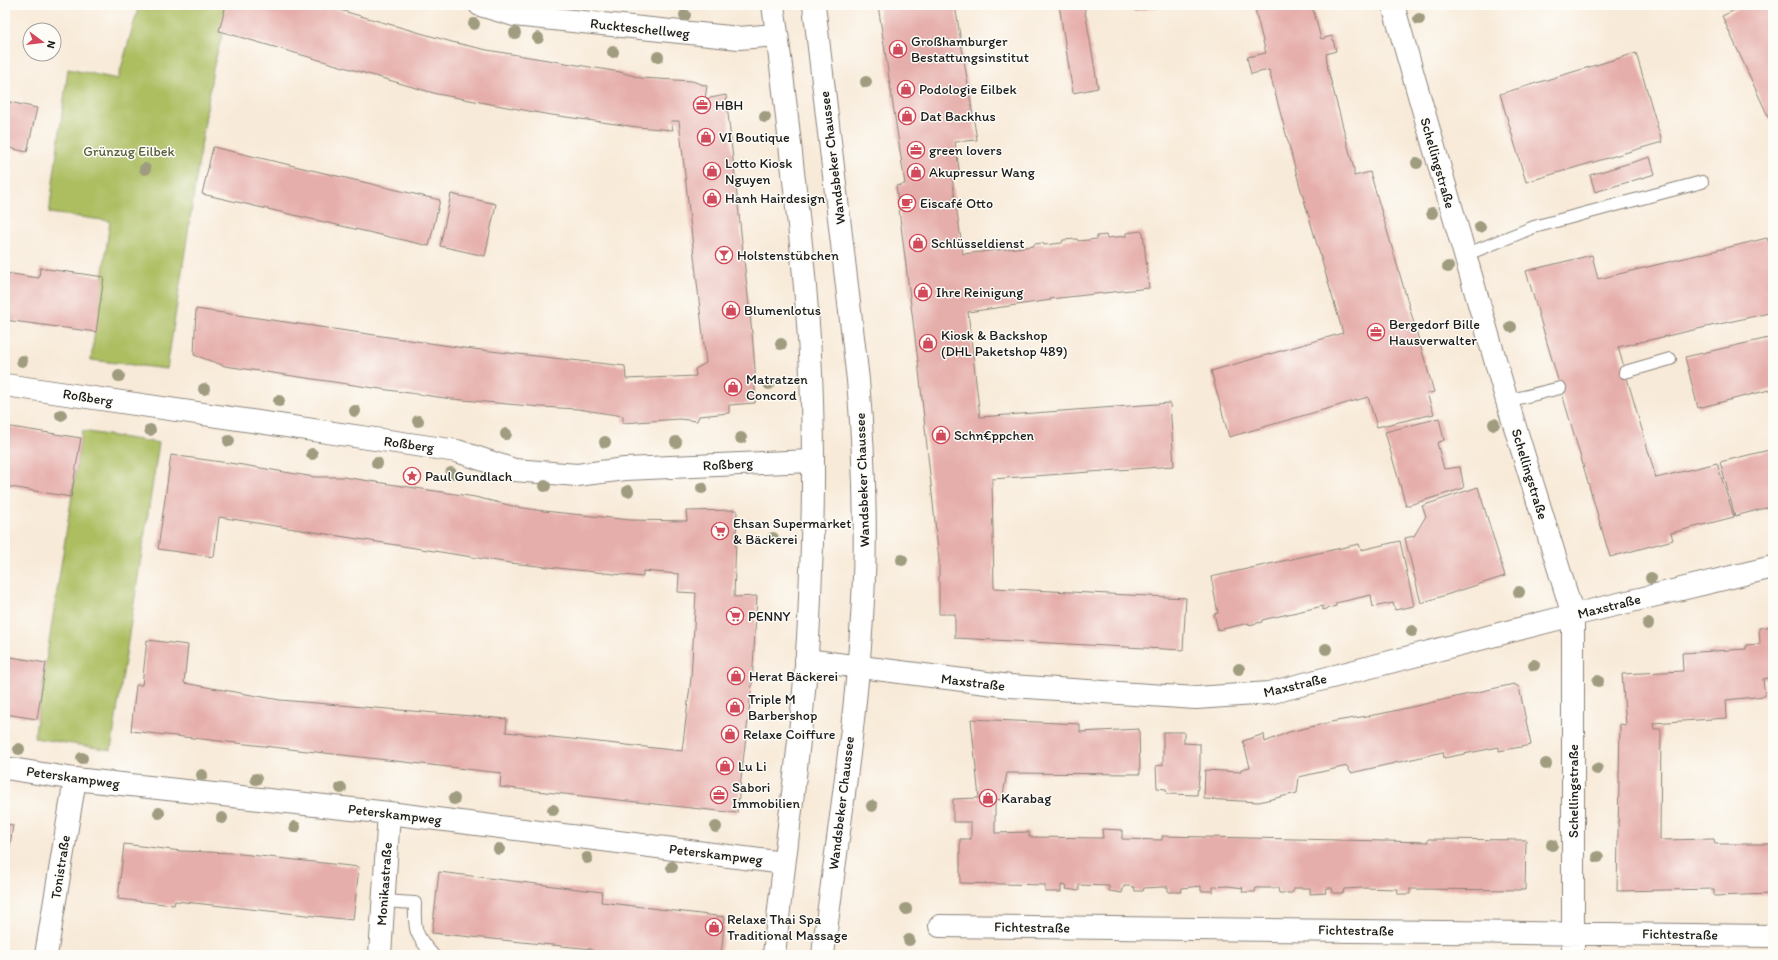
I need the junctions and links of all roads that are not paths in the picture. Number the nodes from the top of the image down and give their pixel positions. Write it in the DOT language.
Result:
graph roads {
  1 [pos="480,5"];
  2 [pos="773,5"];
  3 [pos="814,5"];
  4 [pos="1393,5"];
  5 [pos="777,35"];
  6 [pos="1702,182"];
  7 [pos="1465,255"];
  8 [pos="1670,359"];
  9 [pos="1625,372"];
  10 [pos="5,384"];
  11 [pos="1560,388"];
  12 [pos="1507,402"];
  13 [pos="812,461"];
  14 [pos="1773,567"];
  15 [pos="1573,614"];
  16 [pos="806,660"];
  17 [pos="858,667"];
  18 [pos="5,768"];
  19 [pos="75,779"];
  20 [pos="389,813"];
  21 [pos="784,863"];
  22 [pos="383,901"];
  23 [pos="940,926"];
  24 [pos="1573,933"];
  25 [pos="1773,936"];
  26 [pos="46,955"];
  27 [pos="380,955"];
  28 [pos="434,955"];
  29 [pos="774,955"];
  30 [pos="823,955"];
  31 [pos="1573,955"];
  1 -- 5 [label="street, Ruckteschellweg"];
  2 -- 5 [label="street"];
  3 -- 17 [label="street, Wandsbeker Chaussee"];
  4 -- 7 [label="street, Schellingstraße"];
  5 -- 13 [label="street"];
  6 -- 7 [label="lane"];
  7 -- 12 [label="street, Schellingstraße"];
  8 -- 9 [label="lane"];
  10 -- 13 [label="street, Roßberg"];
  11 -- 12 [label="lane"];
  12 -- 15 [label="street, Schellingstraße"];
  13 -- 16 [label="street"];
  14 -- 15 [label="street, Maxstraße"];
  15 -- 17 [label="street, Maxstraße"];
  15 -- 24 [label="street, Schellingstraße"];
  16 -- 17 [label="street, Maxstraße"];
  16 -- 21 [label="street"];
  17 -- 30 [label="street, Wandsbeker Chaussee"];
  18 -- 19 [label="street, Peterskampweg"];
  19 -- 20 [label="street, Peterskampweg"];
  19 -- 26 [label="street, Tonistraße"];
  20 -- 21 [label="street, Peterskampweg"];
  20 -- 22 [label="street, Monikastraße"];
  21 -- 29 [label="street"];
  22 -- 27 [label="street, Monikastraße"];
  22 -- 28 [label="lane"];
  23 -- 24 [label="street, Fichtestraße"];
  24 -- 25 [label="street, Fichtestraße"];
  24 -- 31 [label="street, Schellingstraße"];
}
